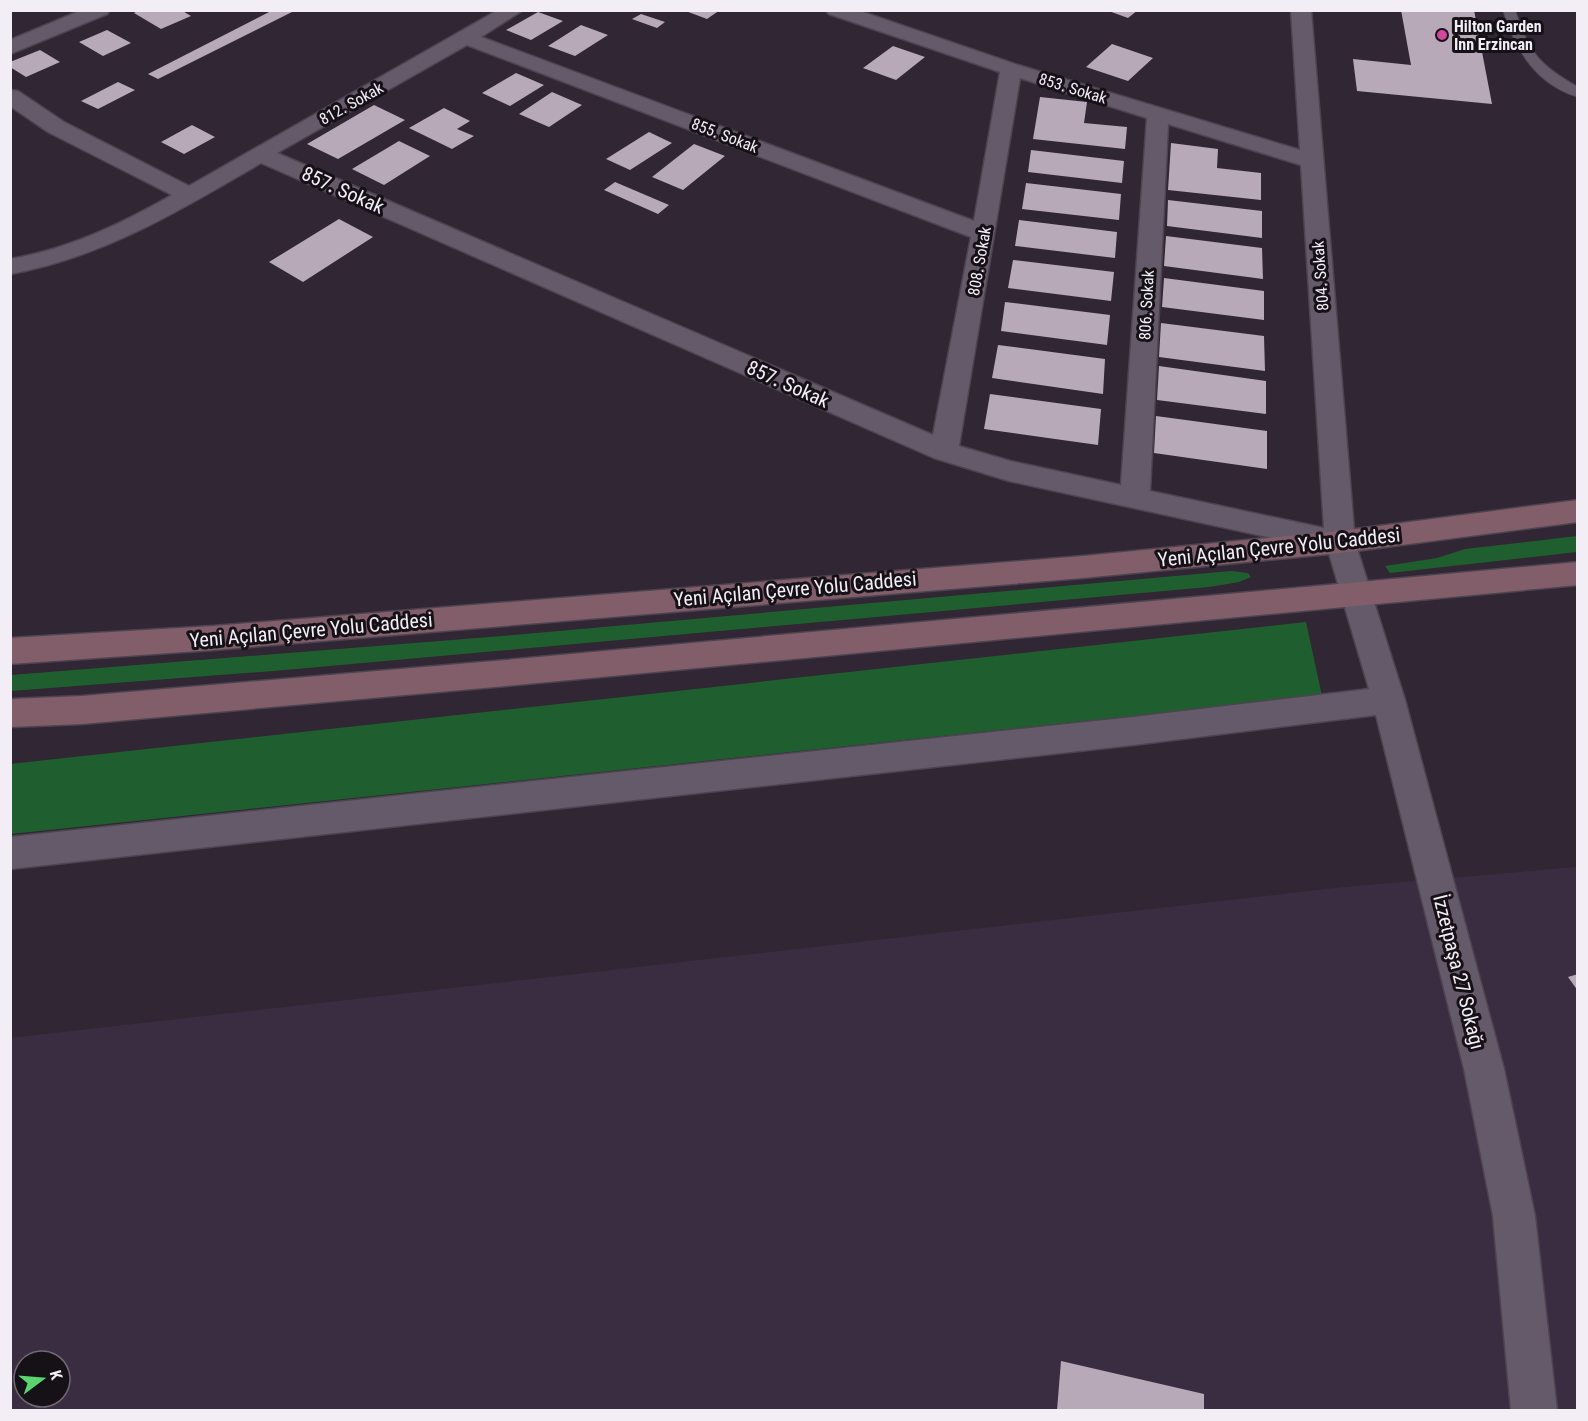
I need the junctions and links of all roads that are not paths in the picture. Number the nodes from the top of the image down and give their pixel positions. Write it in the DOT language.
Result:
graph roads {
  1 [pos="513,10"];
  2 [pos="836,10"];
  3 [pos="1301,10"];
  4 [pos="1509,10"];
  5 [pos="87,13"];
  6 [pos="466,38"];
  7 [pos="10,48"];
  8 [pos="1011,69"];
  9 [pos="1578,93"];
  10 [pos="10,96"];
  11 [pos="1158,114"];
  12 [pos="260,154"];
  13 [pos="1311,161"];
  14 [pos="189,195"];
  15 [pos="984,233"];
  16 [pos="10,267"];
  17 [pos="944,452"];
  18 [pos="1135,497"];
  19 [pos="1578,511"];
  20 [pos="1340,542"];
  21 [pos="1578,573"];
  22 [pos="1358,593"];
  23 [pos="10,651"];
  24 [pos="1389,700"];
  25 [pos="10,713"];
  26 [pos="10,853"];
  27 [pos="1534,1410"];
  1 -- 6 [label="street, 812. Sokak"];
  2 -- 8 [label="street, 853. Sokak"];
  3 -- 13 [label="street, 804. Sokak"];
  4 -- 9 [label="lane"];
  5 -- 7 [label="street"];
  6 -- 12 [label="street, 812. Sokak"];
  6 -- 15 [label="street, 855. Sokak"];
  8 -- 11 [label="street, 853. Sokak"];
  8 -- 15 [label="street, 808. Sokak"];
  10 -- 14 [label="street"];
  11 -- 13 [label="street, 853. Sokak"];
  11 -- 18 [label="street, 806. Sokak"];
  12 -- 14 [label="street, 812. Sokak"];
  12 -- 17 [label="street, 857. Sokak"];
  13 -- 20 [label="street, 804. Sokak"];
  14 -- 16 [label="street, 812. Sokak"];
  15 -- 17 [label="street, 808. Sokak"];
  17 -- 18 [label="street, 857. Sokak"];
  18 -- 20 [label="street, 857. Sokak"];
  19 -- 20 [label="main road, Yeni Açılan Çevre Yolu Caddesi"];
  20 -- 22 [label="street, İzzetpaşa 27 Sokağı"];
  20 -- 23 [label="main road, Yeni Açılan Çevre Yolu Caddesi"];
  21 -- 22 [label="main road"];
  22 -- 24 [label="street, İzzetpaşa 27 Sokağı"];
  22 -- 25 [label="main road"];
  24 -- 26 [label="street"];
  24 -- 27 [label="street, İzzetpaşa 27 Sokağı"];
}
